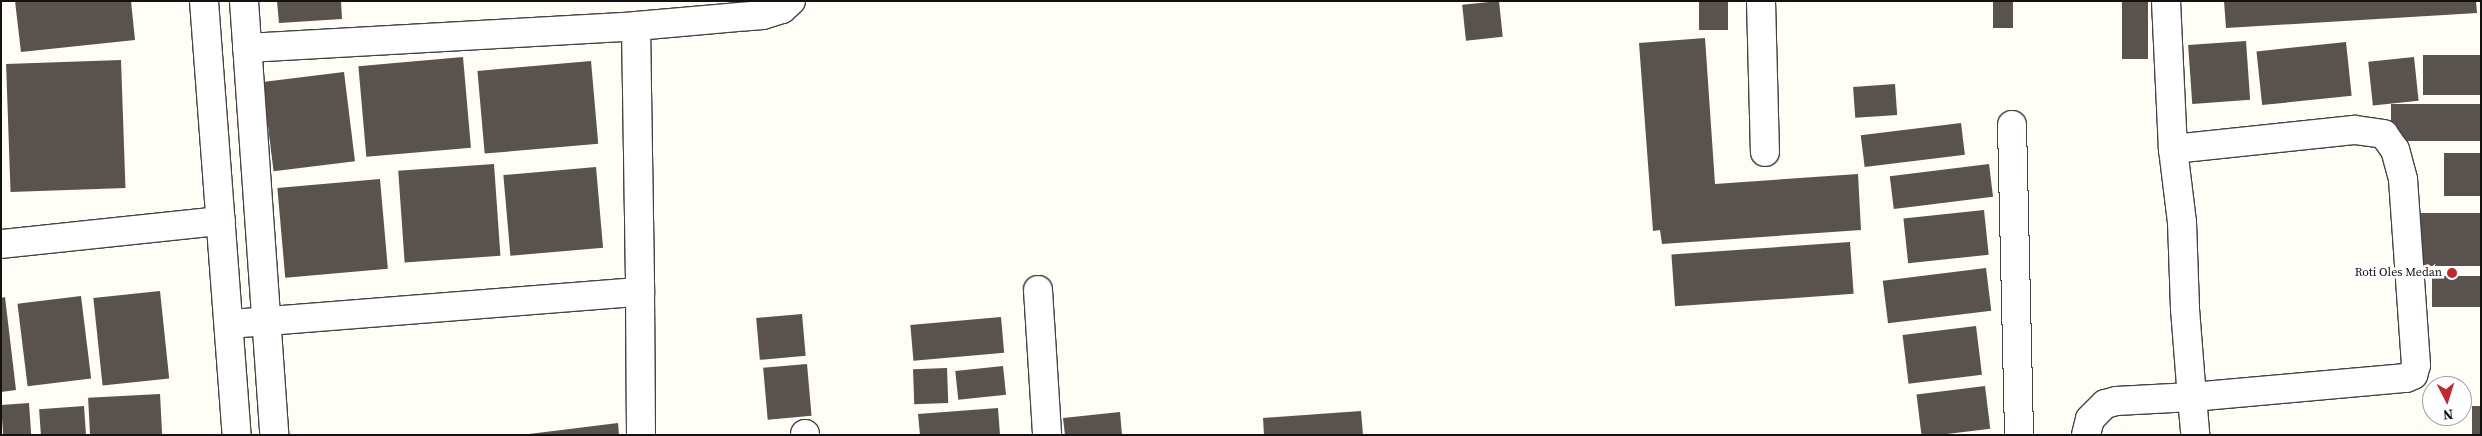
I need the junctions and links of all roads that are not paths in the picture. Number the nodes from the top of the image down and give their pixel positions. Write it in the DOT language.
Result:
graph roads {
  1 [pos="204,1"];
  2 [pos="244,1"];
  3 [pos="791,1"];
  4 [pos="1761,1"];
  5 [pos="2166,1"];
  6 [pos="636,26"];
  7 [pos="247,48"];
  8 [pos="2012,125"];
  9 [pos="2172,149"];
  10 [pos="1765,152"];
  11 [pos="220,221"];
  12 [pos="1,244"];
  13 [pos="1038,290"];
  14 [pos="640,292"];
  15 [pos="267,322"];
  16 [pos="230,324"];
  17 [pos="2192,397"];
  18 [pos="238,435"];
  19 [pos="274,435"];
  20 [pos="641,435"];
  21 [pos="1047,435"];
  22 [pos="2019,435"];
  23 [pos="2086,435"];
  24 [pos="2195,435"];
  1 -- 11 [label="street"];
  2 -- 7 [label="street"];
  3 -- 6 [label="street"];
  4 -- 10 [label="street"];
  5 -- 9 [label="street"];
  6 -- 7 [label="street"];
  6 -- 14 [label="street"];
  7 -- 15 [label="street"];
  8 -- 22 [label="street"];
  9 -- 17 [label="street"];
  9 -- 17 [label="street"];
  11 -- 12 [label="street"];
  11 -- 16 [label="street"];
  13 -- 21 [label="street"];
  14 -- 15 [label="street"];
  14 -- 20 [label="street"];
  15 -- 16 [label="street"];
  15 -- 19 [label="street"];
  16 -- 18 [label="street"];
  17 -- 23 [label="street"];
  17 -- 24 [label="street"];
}
